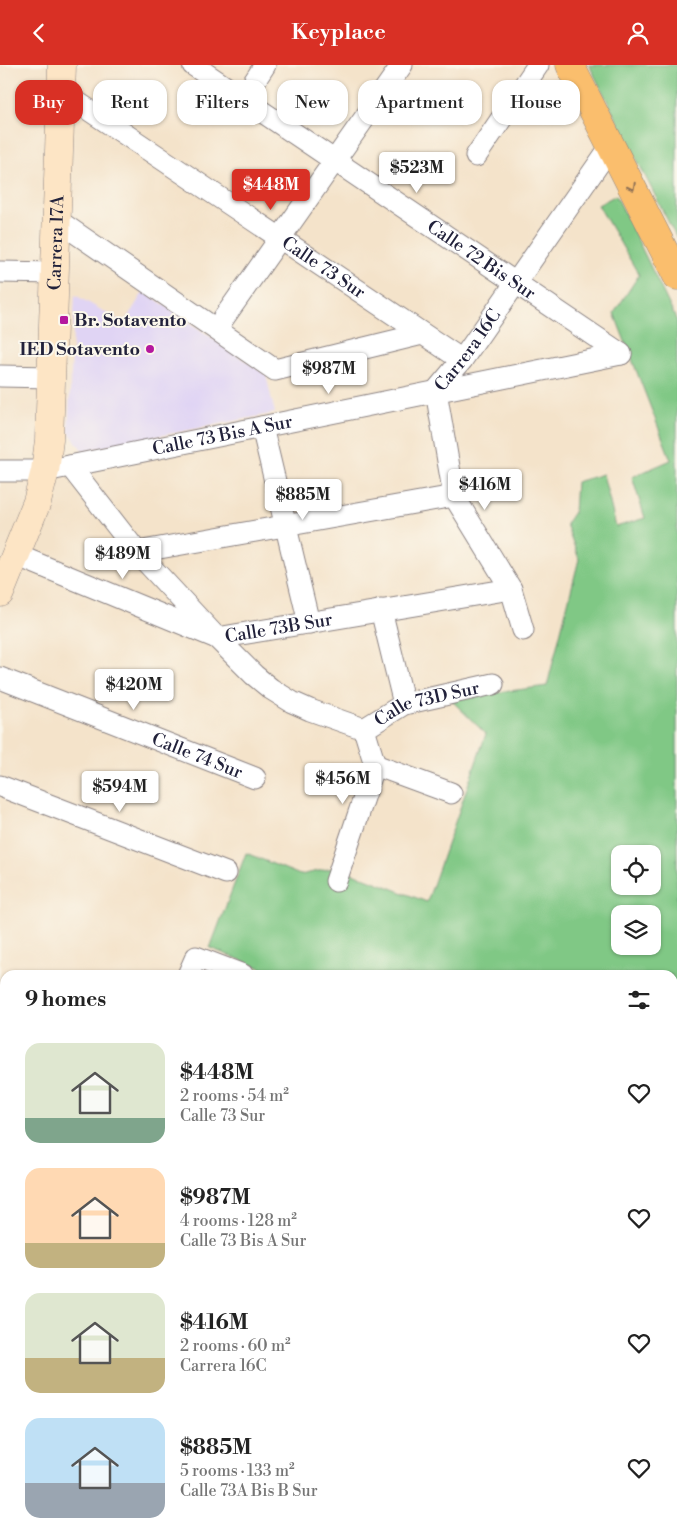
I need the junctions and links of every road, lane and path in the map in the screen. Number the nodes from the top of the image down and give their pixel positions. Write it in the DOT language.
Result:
graph roads {
  1 [pos="62,65"];
  2 [pos="193,65"];
  3 [pos="265,65"];
  4 [pos="402,65"];
  5 [pos="538,65"];
  6 [pos="570,65"];
  7 [pos="62,80"];
  8 [pos="215,80"];
  9 [pos="255,80"];
  10 [pos="83,106"];
  11 [pos="267,115"];
  12 [pos="61,125"];
  13 [pos="611,146"];
  14 [pos="476,156"];
  15 [pos="335,161"];
  16 [pos="57,220"];
  17 [pos="280,239"];
  18 [pos="0,272"];
  19 [pos="55,273"];
  20 [pos="677,276"];
  21 [pos="516,283"];
  22 [pos="216,329"];
  23 [pos="422,334"];
  24 [pos="620,353"];
  25 [pos="462,360"];
  26 [pos="0,376"];
  27 [pos="51,377"];
  28 [pos="436,391"];
  29 [pos="262,427"];
  30 [pos="58,468"];
  31 [pos="0,471"];
  32 [pos="454,496"];
  33 [pos="285,526"];
  34 [pos="137,552"];
  35 [pos="8,555"];
  36 [pos="511,589"];
  37 [pos="0,593"];
  38 [pos="381,610"];
  39 [pos="309,623"];
  40 [pos="523,630"];
  41 [pos="217,638"];
  42 [pos="0,678"];
  43 [pos="493,684"];
  44 [pos="404,704"];
  45 [pos="364,729"];
  46 [pos="375,765"];
  47 [pos="255,778"];
  48 [pos="0,786"];
  49 [pos="451,793"];
  50 [pos="226,873"];
  51 [pos="336,881"];
  52 [pos="192,966"];
  53 [pos="215,970"];
  1 -- 7 [label="street, Carrera 17A"];
  2 -- 8 [label="street, Calle 72 Bis Sur"];
  3 -- 9 [label="street"];
  4 -- 15 [label="street"];
  5 -- 14 [label="street"];
  6 -- 13 [label="highway"];
  10 -- 17 [label="street, Calle 73 Sur"];
  11 -- 15 [label="street, Calle 72 Bis Sur"];
  12 -- 16 [label="street, Carrera 17A"];
  13 -- 20 [label="highway, one-way"];
  13 -- 21 [label="street, Carrera 16C"];
  15 -- 17 [label="street"];
  15 -- 21 [label="street, Calle 72 Bis Sur"];
  16 -- 19 [label="street, Carrera 17A"];
  16 -- 22 [label="street"];
  17 -- 22 [label="street"];
  17 -- 23 [label="street, Calle 73 Sur"];
  18 -- 19 [label="street"];
  19 -- 27 [label="street, Carrera 17A"];
  21 -- 24 [label="street, Calle 72 Bis Sur"];
  21 -- 25 [label="street, Carrera 16C"];
  22 -- 23 [label="street"];
  23 -- 25 [label="street, Calle 73 Sur"];
  24 -- 28 [label="street, Calle 73 Bis A Sur"];
  25 -- 28 [label="street, Carrera 16C"];
  26 -- 27 [label="street"];
  27 -- 30 [label="street, Carrera 17A"];
  28 -- 29 [label="street, Calle 73 Bis A Sur"];
  28 -- 32 [label="street, Carrera 16C"];
  29 -- 30 [label="street, Calle 73 Bis A Sur"];
  29 -- 33 [label="street"];
  30 -- 31 [label="street, Calle 73 Bis A Sur"];
  30 -- 34 [label="street"];
  30 -- 35 [label="street, Carrera 17A"];
  32 -- 33 [label="street"];
  32 -- 36 [label="street, Carrera 16C"];
  33 -- 34 [label="street"];
  33 -- 39 [label="street"];
  34 -- 41 [label="street"];
  35 -- 37 [label="street, Carrera 17A"];
  35 -- 41 [label="street, Calle 73B Sur"];
  36 -- 38 [label="street, Calle 73B Sur"];
  36 -- 40 [label="street, Carrera 16C"];
  38 -- 39 [label="street, Calle 73B Sur"];
  38 -- 44 [label="street"];
  39 -- 41 [label="street, Calle 73B Sur"];
  41 -- 45 [label="street"];
  42 -- 47 [label="street, Calle 74 Sur"];
  43 -- 44 [label="street, Calle 73D Sur"];
  44 -- 45 [label="street, Calle 73D Sur"];
  45 -- 46 [label="street"];
  46 -- 49 [label="street"];
  46 -- 51 [label="street"];
  48 -- 50 [label="street"];
  52 -- 53 [label="street"];
}
